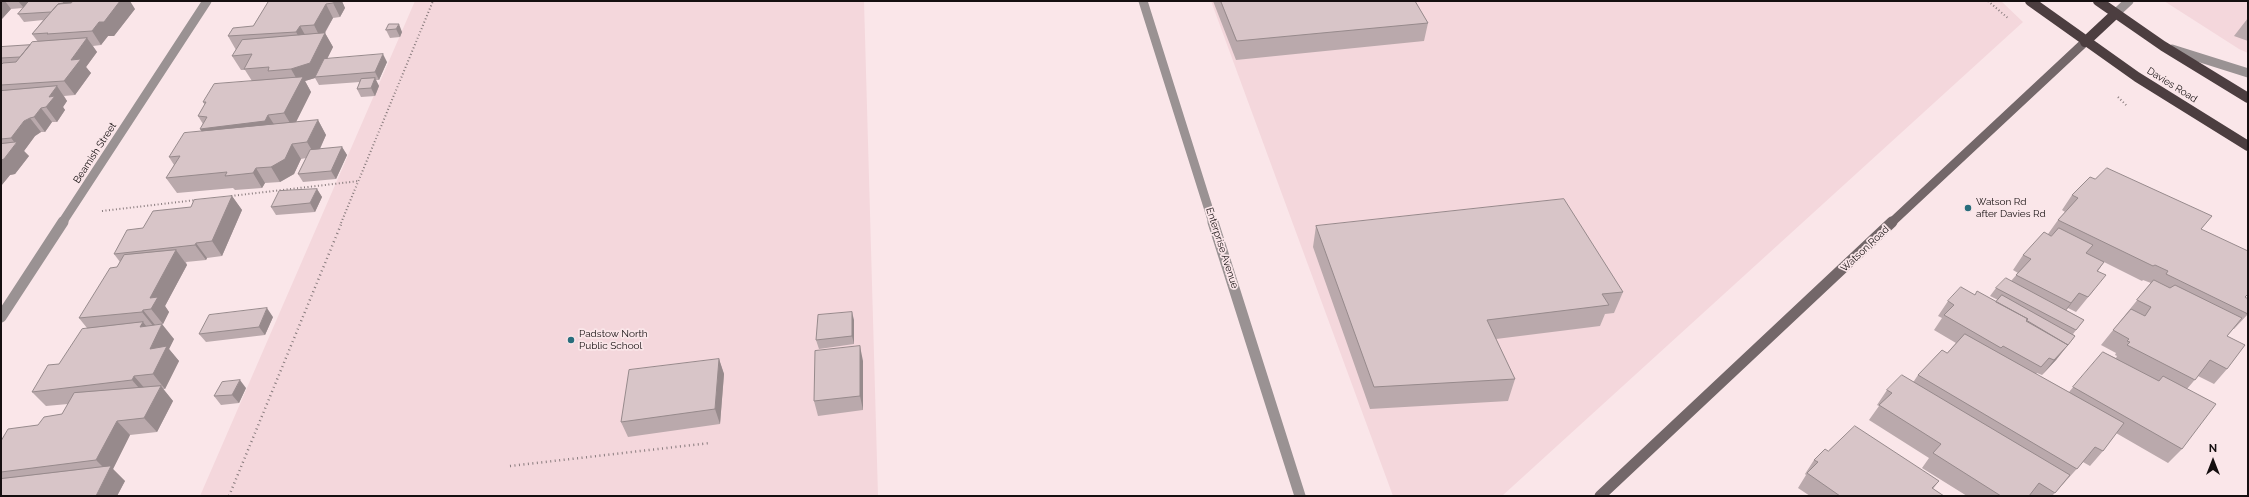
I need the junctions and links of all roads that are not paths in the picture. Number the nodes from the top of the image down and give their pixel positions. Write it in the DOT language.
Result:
graph roads {
  1 [pos="207,1"];
  2 [pos="1143,1"];
  3 [pos="2030,1"];
  4 [pos="2098,1"];
  5 [pos="2129,1"];
  6 [pos="2115,14"];
  7 [pos="2085,42"];
  8 [pos="2163,46"];
  9 [pos="2248,73"];
  10 [pos="2248,98"];
  11 [pos="2248,146"];
  12 [pos="3,311"];
  13 [pos="1300,496"];
  14 [pos="1600,496"];
  1 -- 12 [label="street, Beamish Street"];
  2 -- 13 [label="street, Enterprise Avenue"];
  3 -- 7 [label="highway, Davies Road"];
  4 -- 6 [label="highway"];
  5 -- 6 [label="street, Watson Road"];
  6 -- 7 [label="highway, Watson Road"];
  6 -- 8 [label="highway"];
  7 -- 11 [label="highway, Davies Road"];
  7 -- 14 [label="main road, Watson Road"];
  8 -- 9 [label="street"];
  8 -- 10 [label="highway"];
}
